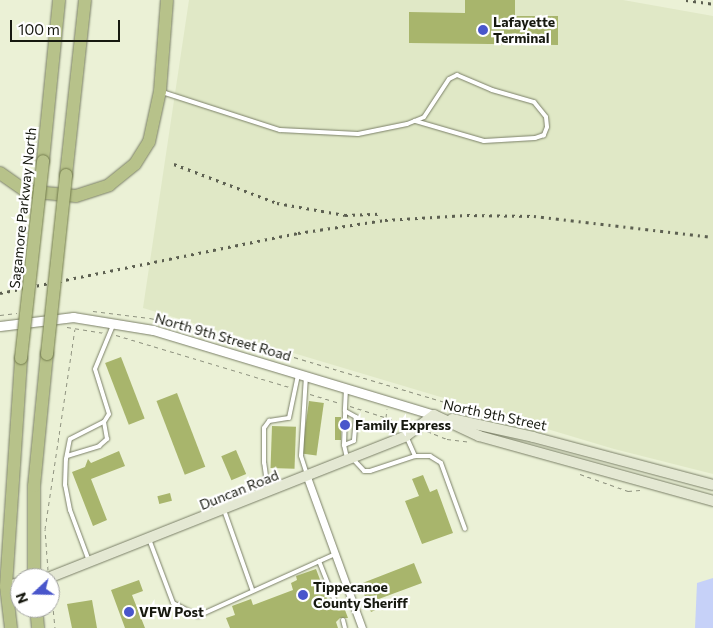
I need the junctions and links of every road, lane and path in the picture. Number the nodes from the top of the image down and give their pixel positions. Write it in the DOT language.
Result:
graph roads {
  1 [pos="60,0"];
  2 [pos="167,0"];
  3 [pos="86,2"];
  4 [pos="160,91"];
  5 [pos="415,122"];
  6 [pos="0,174"];
  7 [pos="114,323"];
  8 [pos="0,326"];
  9 [pos="66,326"];
  10 [pos="76,328"];
  11 [pos="109,334"];
  12 [pos="302,375"];
  13 [pos="295,389"];
  14 [pos="346,389"];
  15 [pos="305,392"];
  16 [pos="345,405"];
  17 [pos="345,412"];
  18 [pos="434,415"];
  19 [pos="386,418"];
  20 [pos="104,422"];
  21 [pos="406,436"];
  22 [pos="344,445"];
  23 [pos="67,456"];
  24 [pos="415,456"];
  25 [pos="350,459"];
  26 [pos="307,478"];
  27 [pos="713,485"];
  28 [pos="269,492"];
  29 [pos="713,501"];
  30 [pos="224,510"];
  31 [pos="465,529"];
  32 [pos="149,539"];
  33 [pos="335,554"];
  34 [pos="319,560"];
  35 [pos="90,563"];
  36 [pos="47,565"];
  37 [pos="34,568"];
  38 [pos="60,574"];
  39 [pos="3,588"];
  40 [pos="252,589"];
  41 [pos="336,604"];
  42 [pos="343,620"];
  43 [pos="11,628"];
  44 [pos="346,628"];
  45 [pos="362,628"];
  1 -- 39 [label="highway, Sagamore Parkway North, bridge"];
  2 -- 4 [label="highway"];
  3 -- 37 [label="highway, bridge"];
  4 -- 5 [label="lane"];
  4 -- 6 [label="highway"];
  5 -- 5 [label="lane"];
  7 -- 8 [label="street, North 9th Street Road"];
  7 -- 11 [label="lane"];
  7 -- 12 [label="street, North 9th Street Road"];
  9 -- 10 [label="path"];
  10 -- 11 [label="path"];
  10 -- 36 [label="path"];
  11 -- 13 [label="path"];
  11 -- 20 [label="lane"];
  12 -- 13 [label="lane"];
  12 -- 14 [label="street, North 9th Street Road"];
  12 -- 15 [label="lane"];
  13 -- 28 [label="lane"];
  14 -- 16 [label="lane"];
  14 -- 18 [label="street, North 9th Street Road"];
  15 -- 16 [label="path"];
  15 -- 26 [label="lane"];
  16 -- 17 [label="lane"];
  16 -- 19 [label="path"];
  17 -- 22 [label="lane"];
  17 -- 22 [label="lane"];
  18 -- 21 [label="main road, Duncan Road"];
  18 -- 27 [label="main road, North 9th Street"];
  18 -- 29 [label="main road, North 9th Street"];
  20 -- 23 [label="lane"];
  20 -- 23 [label="lane"];
  21 -- 24 [label="lane"];
  21 -- 25 [label="main road, Duncan Road"];
  22 -- 25 [label="lane"];
  23 -- 35 [label="lane"];
  24 -- 25 [label="lane"];
  24 -- 31 [label="lane"];
  25 -- 26 [label="main road, Duncan Road"];
  26 -- 28 [label="main road, Duncan Road"];
  26 -- 33 [label="street"];
  28 -- 30 [label="main road, Duncan Road"];
  30 -- 32 [label="main road, Duncan Road"];
  30 -- 40 [label="lane"];
  32 -- 35 [label="main road, Duncan Road"];
  32 -- 40 [label="lane"];
  33 -- 34 [label="lane"];
  33 -- 45 [label="street"];
  34 -- 40 [label="lane"];
  34 -- 41 [label="lane"];
  35 -- 38 [label="main road, Duncan Road"];
  39 -- 43 [label="highway, Sagamore Parkway North"];
  42 -- 44 [label="lane"];
}
